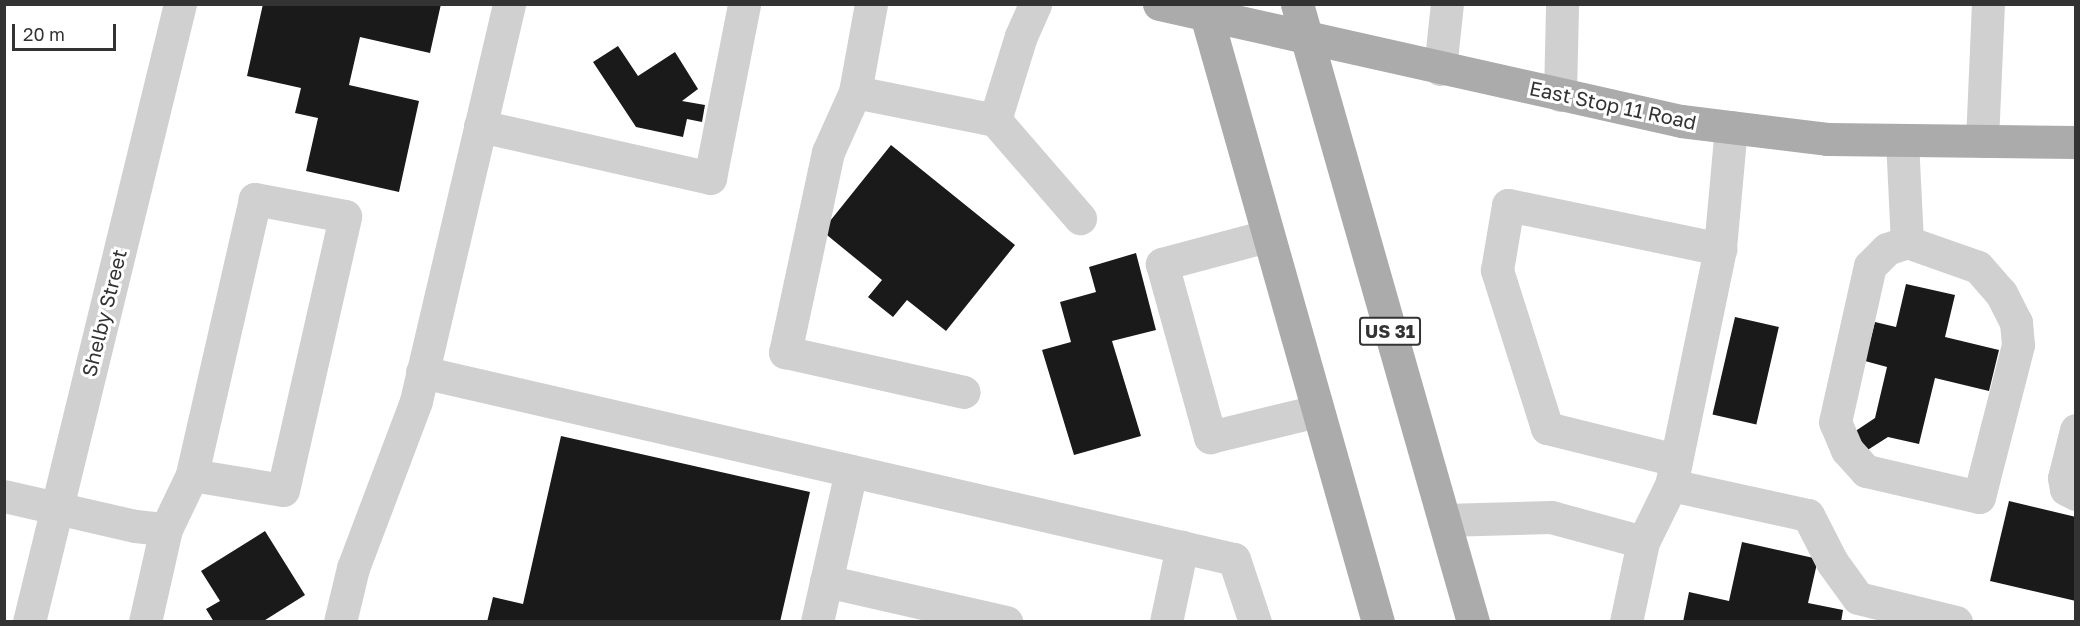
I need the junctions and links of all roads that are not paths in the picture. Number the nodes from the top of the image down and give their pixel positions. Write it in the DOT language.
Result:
graph roads {
  1 [pos="180,4"];
  2 [pos="509,4"];
  3 [pos="744,4"];
  4 [pos="871,4"];
  5 [pos="1035,4"];
  6 [pos="1160,4"];
  7 [pos="1297,4"];
  8 [pos="1447,4"];
  9 [pos="1562,4"];
  10 [pos="1988,4"];
  11 [pos="1204,10"];
  12 [pos="1308,40"];
  13 [pos="1440,69"];
  14 [pos="855,92"];
  15 [pos="1560,95"];
  16 [pos="995,120"];
  17 [pos="480,126"];
  18 [pos="1731,127"];
  19 [pos="1902,140"];
  20 [pos="1982,141"];
  21 [pos="2076,142"];
  22 [pos="1080,218"];
  23 [pos="1267,236"];
  24 [pos="1906,242"];
  25 [pos="1720,249"];
  26 [pos="422,372"];
  27 [pos="964,392"];
  28 [pos="1317,411"];
  29 [pos="2076,430"];
  30 [pos="851,471"];
  31 [pos="1673,472"];
  32 [pos="192,475"];
  33 [pos="2076,494"];
  34 [pos="4,496"];
  35 [pos="56,508"];
  36 [pos="1444,520"];
  37 [pos="166,529"];
  38 [pos="1643,542"];
  39 [pos="1182,547"];
  40 [pos="826,580"];
  41 [pos="29,621"];
  42 [pos="145,621"];
  43 [pos="340,621"];
  44 [pos="817,621"];
  45 [pos="1006,621"];
  46 [pos="1166,621"];
  47 [pos="1256,621"];
  48 [pos="1378,621"];
  49 [pos="1473,621"];
  50 [pos="1626,621"];
  51 [pos="1956,621"];
  1 -- 35 [label="street, Shelby Street"];
  2 -- 17 [label="street"];
  3 -- 17 [label="street"];
  4 -- 14 [label="street"];
  5 -- 16 [label="street"];
  6 -- 11 [label="main road, East Stop 11 Road"];
  7 -- 12 [label="main road, US 31"];
  8 -- 13 [label="street"];
  9 -- 15 [label="street"];
  10 -- 20 [label="street"];
  11 -- 12 [label="main road, East Stop 11 Road"];
  11 -- 23 [label="main road"];
  12 -- 13 [label="main road, East Stop 11 Road"];
  12 -- 36 [label="main road, US 31"];
  13 -- 15 [label="main road, East Stop 11 Road"];
  14 -- 16 [label="street"];
  14 -- 27 [label="street"];
  15 -- 18 [label="main road, East Stop 11 Road"];
  16 -- 22 [label="street"];
  17 -- 26 [label="street"];
  18 -- 19 [label="main road, East Stop 11 Road"];
  18 -- 25 [label="street"];
  19 -- 20 [label="main road, East Stop 11 Road"];
  19 -- 24 [label="street"];
  20 -- 21 [label="main road, East Stop 11 Road"];
  23 -- 28 [label="main road"];
  23 -- 28 [label="street"];
  24 -- 24 [label="street"];
  25 -- 31 [label="street"];
  25 -- 31 [label="street"];
  26 -- 30 [label="street"];
  26 -- 43 [label="street"];
  28 -- 48 [label="main road"];
  29 -- 33 [label="street"];
  30 -- 39 [label="street"];
  30 -- 40 [label="street"];
  31 -- 38 [label="street"];
  31 -- 51 [label="street"];
  32 -- 32 [label="street"];
  32 -- 37 [label="street"];
  34 -- 35 [label="street"];
  35 -- 37 [label="street"];
  35 -- 41 [label="street, Shelby Street"];
  36 -- 38 [label="street"];
  36 -- 49 [label="main road, US 31"];
  37 -- 42 [label="street"];
  38 -- 50 [label="street"];
  39 -- 46 [label="street"];
  39 -- 47 [label="street"];
  40 -- 44 [label="street"];
  40 -- 45 [label="street"];
}
